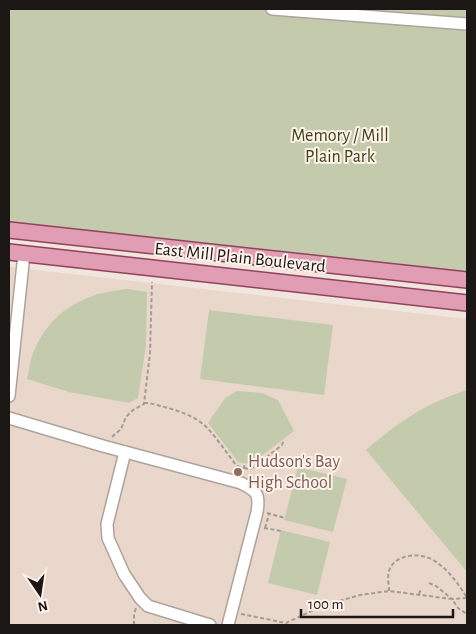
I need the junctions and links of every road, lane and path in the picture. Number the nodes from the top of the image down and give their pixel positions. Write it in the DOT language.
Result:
graph roads {
  1 [pos="272,9"];
  2 [pos="467,24"];
  3 [pos="9,230"];
  4 [pos="16,253"];
  5 [pos="467,280"];
  6 [pos="152,282"];
  7 [pos="467,303"];
  8 [pos="9,396"];
  9 [pos="144,404"];
  10 [pos="9,418"];
  11 [pos="282,440"];
  12 [pos="103,446"];
  13 [pos="125,452"];
  14 [pos="245,463"];
  15 [pos="244,468"];
  16 [pos="263,511"];
  17 [pos="284,518"];
  18 [pos="260,527"];
  19 [pos="281,531"];
  20 [pos="428,584"];
  21 [pos="421,589"];
  22 [pos="389,591"];
  23 [pos="418,594"];
  24 [pos="140,598"];
  25 [pos="467,598"];
  26 [pos="452,599"];
  27 [pos="232,611"];
  28 [pos="467,613"];
  29 [pos="134,625"];
  30 [pos="210,625"];
  31 [pos="228,625"];
  1 -- 2 [label="street"];
  3 -- 5 [label="main road, East Mill Plain Boulevard"];
  4 -- 7 [label="main road, East Mill Plain Boulevard"];
  4 -- 8 [label="street"];
  6 -- 9 [label="path"];
  9 -- 12 [label="path"];
  9 -- 15 [label="path"];
  10 -- 12 [label="street"];
  11 -- 15 [label="path"];
  12 -- 13 [label="street"];
  13 -- 16 [label="street"];
  13 -- 24 [label="street"];
  14 -- 15 [label="path"];
  16 -- 17 [label="path"];
  16 -- 18 [label="street"];
  16 -- 18 [label="path"];
  18 -- 19 [label="path"];
  18 -- 27 [label="street"];
  20 -- 26 [label="path"];
  21 -- 23 [label="path"];
  22 -- 23 [label="path"];
  22 -- 25 [label="path"];
  22 -- 27 [label="path"];
  23 -- 26 [label="path"];
  24 -- 29 [label="path"];
  24 -- 30 [label="street"];
  25 -- 26 [label="path"];
  26 -- 28 [label="path"];
  27 -- 31 [label="street"];
}
